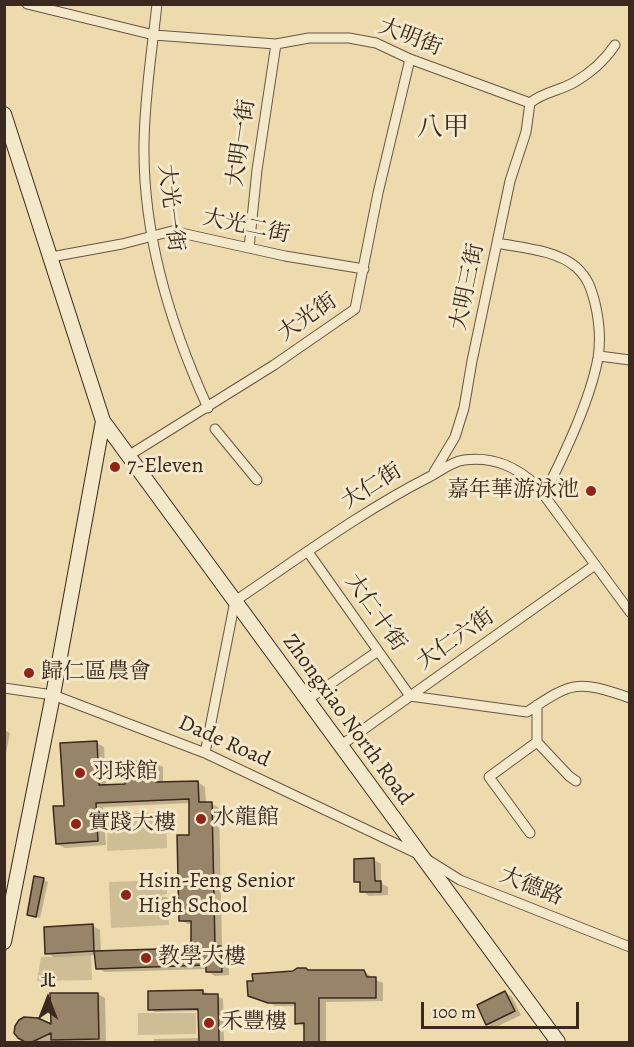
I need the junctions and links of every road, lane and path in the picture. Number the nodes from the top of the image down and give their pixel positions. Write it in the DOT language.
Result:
graph roads {
  1 [pos="27,4"];
  2 [pos="157,4"];
  3 [pos="154,35"];
  4 [pos="276,44"];
  5 [pos="615,45"];
  6 [pos="410,59"];
  7 [pos="530,103"];
  8 [pos="4,114"];
  9 [pos="151,236"];
  10 [pos="497,243"];
  11 [pos="249,248"];
  12 [pos="51,257"];
  13 [pos="364,269"];
  14 [pos="599,356"];
  15 [pos="630,360"];
  16 [pos="208,408"];
  17 [pos="103,421"];
  18 [pos="216,429"];
  19 [pos="128,456"];
  20 [pos="433,475"];
  21 [pos="257,480"];
  22 [pos="544,495"];
  23 [pos="308,552"];
  24 [pos="595,565"];
  25 [pos="235,602"];
  26 [pos="630,612"];
  27 [pos="378,651"];
  28 [pos="4,688"];
  29 [pos="53,695"];
  30 [pos="410,696"];
  31 [pos="630,698"];
  32 [pos="307,700"];
  33 [pos="537,705"];
  34 [pos="537,742"];
  35 [pos="340,746"];
  36 [pos="205,753"];
  37 [pos="576,781"];
  38 [pos="530,832"];
  39 [pos="420,855"];
  40 [pos="4,942"];
  41 [pos="630,947"];
  42 [pos="558,1042"];
  1 -- 3 [label="street, 大明街"];
  2 -- 3 [label="street, 大光一街"];
  3 -- 4 [label="street, 大明街"];
  3 -- 9 [label="street, 大光一街"];
  4 -- 6 [label="street, 大明街"];
  4 -- 11 [label="street, 大明一街"];
  5 -- 7 [label="street"];
  6 -- 7 [label="street, 大明街"];
  6 -- 13 [label="street, 大光街"];
  7 -- 10 [label="street, 大明三街"];
  8 -- 12 [label="main road"];
  9 -- 11 [label="street, 大光二街"];
  9 -- 12 [label="street, 大光二街"];
  9 -- 16 [label="street, 大光一街"];
  10 -- 14 [label="street"];
  10 -- 20 [label="street, 大明三街"];
  11 -- 13 [label="street, 大光二街"];
  12 -- 17 [label="main road"];
  13 -- 16 [label="street, 大光街"];
  14 -- 15 [label="street"];
  14 -- 22 [label="street"];
  16 -- 19 [label="street, 大光街"];
  17 -- 19 [label="main road, Zhongxiao North Road"];
  17 -- 29 [label="main road"];
  18 -- 21 [label="street"];
  19 -- 25 [label="main road, Zhongxiao North Road"];
  20 -- 22 [label="street, 大仁街"];
  20 -- 23 [label="street, 大仁街"];
  22 -- 24 [label="street, 大仁街"];
  23 -- 25 [label="street, 大仁街"];
  23 -- 27 [label="street, 大仁十街"];
  24 -- 26 [label="street, 大仁街"];
  24 -- 30 [label="street, 大仁六街"];
  25 -- 32 [label="main road, Zhongxiao North Road"];
  25 -- 36 [label="street"];
  27 -- 30 [label="street, 大仁十街"];
  27 -- 32 [label="street"];
  28 -- 29 [label="street, Dade Road"];
  29 -- 36 [label="street, Dade Road"];
  29 -- 40 [label="main road"];
  30 -- 33 [label="street"];
  30 -- 35 [label="street, 大仁六街"];
  31 -- 33 [label="street"];
  32 -- 35 [label="main road, Zhongxiao North Road"];
  33 -- 34 [label="street"];
  34 -- 37 [label="street"];
  34 -- 38 [label="street"];
  35 -- 39 [label="main road, Zhongxiao North Road"];
  36 -- 39 [label="street, Dade Road"];
  39 -- 41 [label="street, 大德路"];
  39 -- 42 [label="main road, Zhongxiao North Road"];
}
